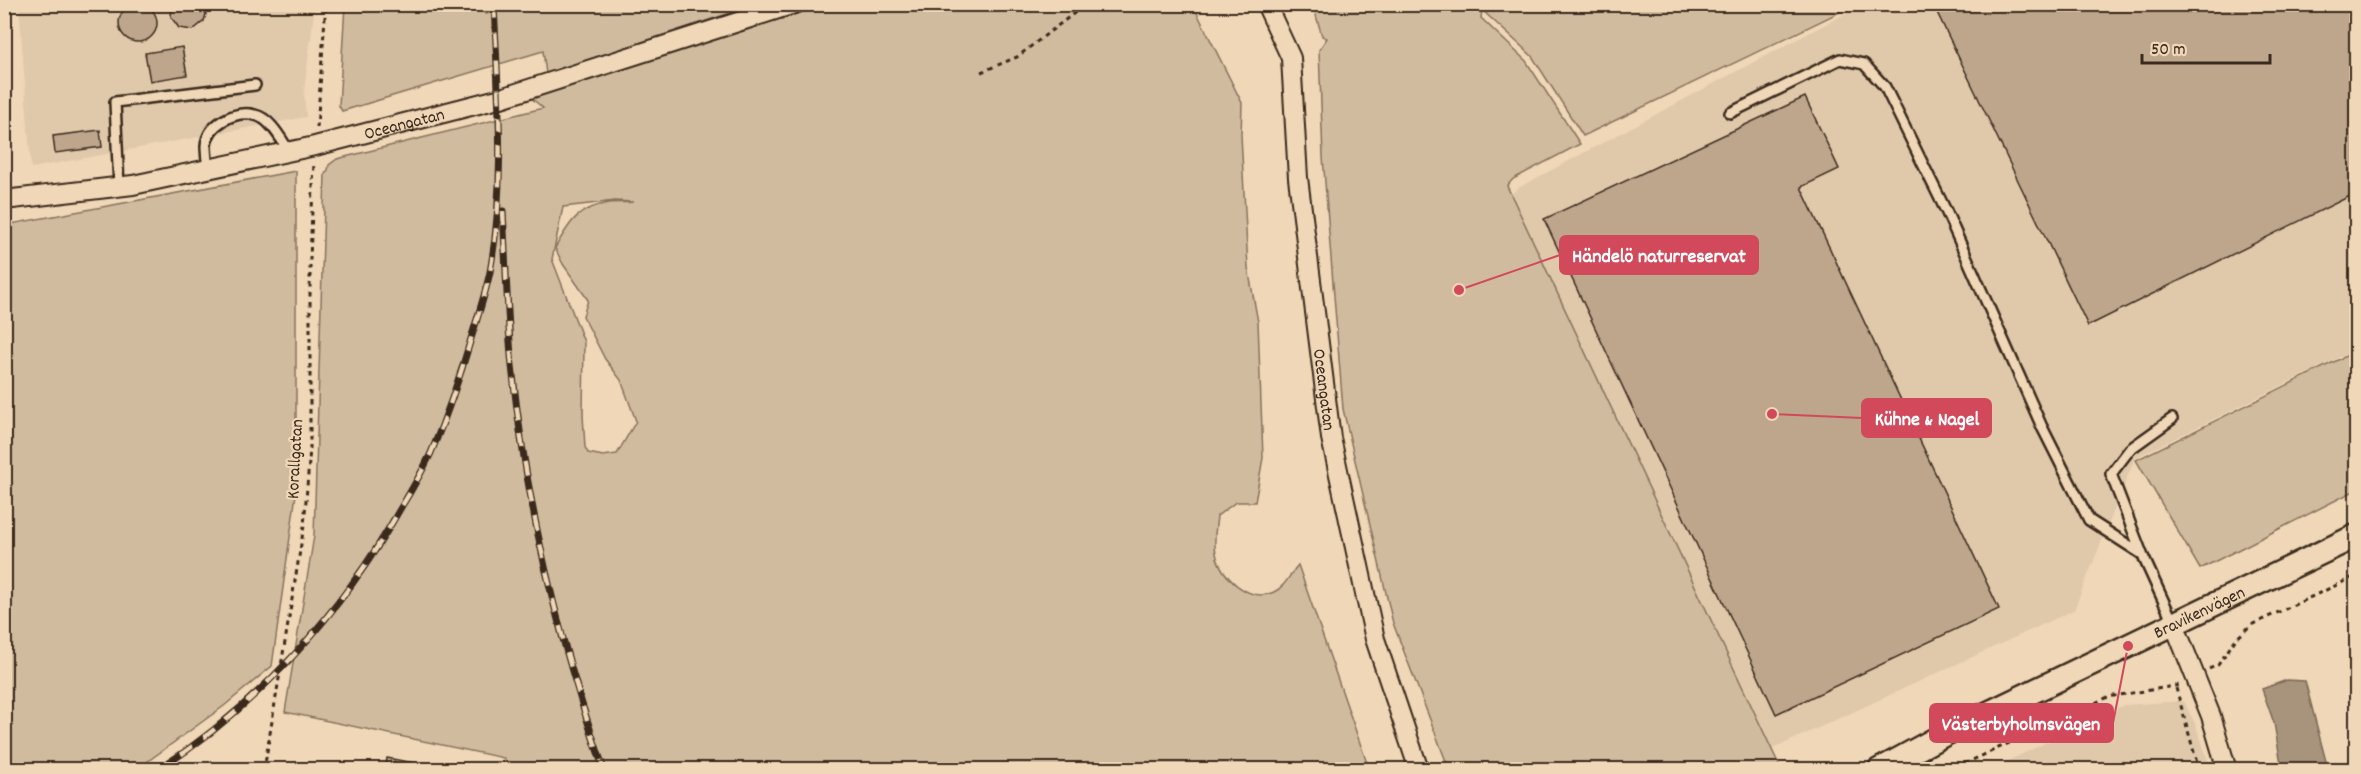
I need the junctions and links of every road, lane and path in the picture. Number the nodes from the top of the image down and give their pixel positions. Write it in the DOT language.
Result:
graph roads {
  1 [pos="326,4"];
  2 [pos="794,4"];
  3 [pos="1086,4"];
  4 [pos="1266,4"];
  5 [pos="981,72"];
  6 [pos="255,85"];
  7 [pos="1730,113"];
  8 [pos="315,146"];
  9 [pos="289,152"];
  10 [pos="208,169"];
  11 [pos="118,187"];
  12 [pos="4,200"];
  13 [pos="2172,419"];
  14 [pos="2356,536"];
  15 [pos="2142,554"];
  16 [pos="2356,576"];
  17 [pos="2174,624"];
  18 [pos="2194,677"];
  19 [pos="2176,687"];
  20 [pos="264,770"];
  21 [pos="1419,770"];
  22 [pos="1879,770"];
  23 [pos="1948,770"];
  24 [pos="2199,770"];
  25 [pos="2227,770"];
  1 -- 8 [label="path, Korallgatan"];
  2 -- 8 [label="street, Oceangatan"];
  3 -- 5 [label="path"];
  4 -- 21 [label="street, Oceangatan"];
  6 -- 11 [label="lane"];
  7 -- 15 [label="lane"];
  8 -- 9 [label="street, Oceangatan"];
  8 -- 20 [label="path, Korallgatan"];
  9 -- 10 [label="street, Oceangatan"];
  9 -- 10 [label="lane"];
  10 -- 11 [label="street, Oceangatan"];
  11 -- 12 [label="street, Oceangatan"];
  13 -- 15 [label="lane"];
  14 -- 17 [label="street, Bravikenvägen"];
  15 -- 17 [label="lane"];
  16 -- 18 [label="path"];
  17 -- 18 [label="street"];
  17 -- 22 [label="street, Bravikenvägen"];
  18 -- 19 [label="path"];
  18 -- 25 [label="street"];
  19 -- 23 [label="path"];
  19 -- 24 [label="path"];
}
